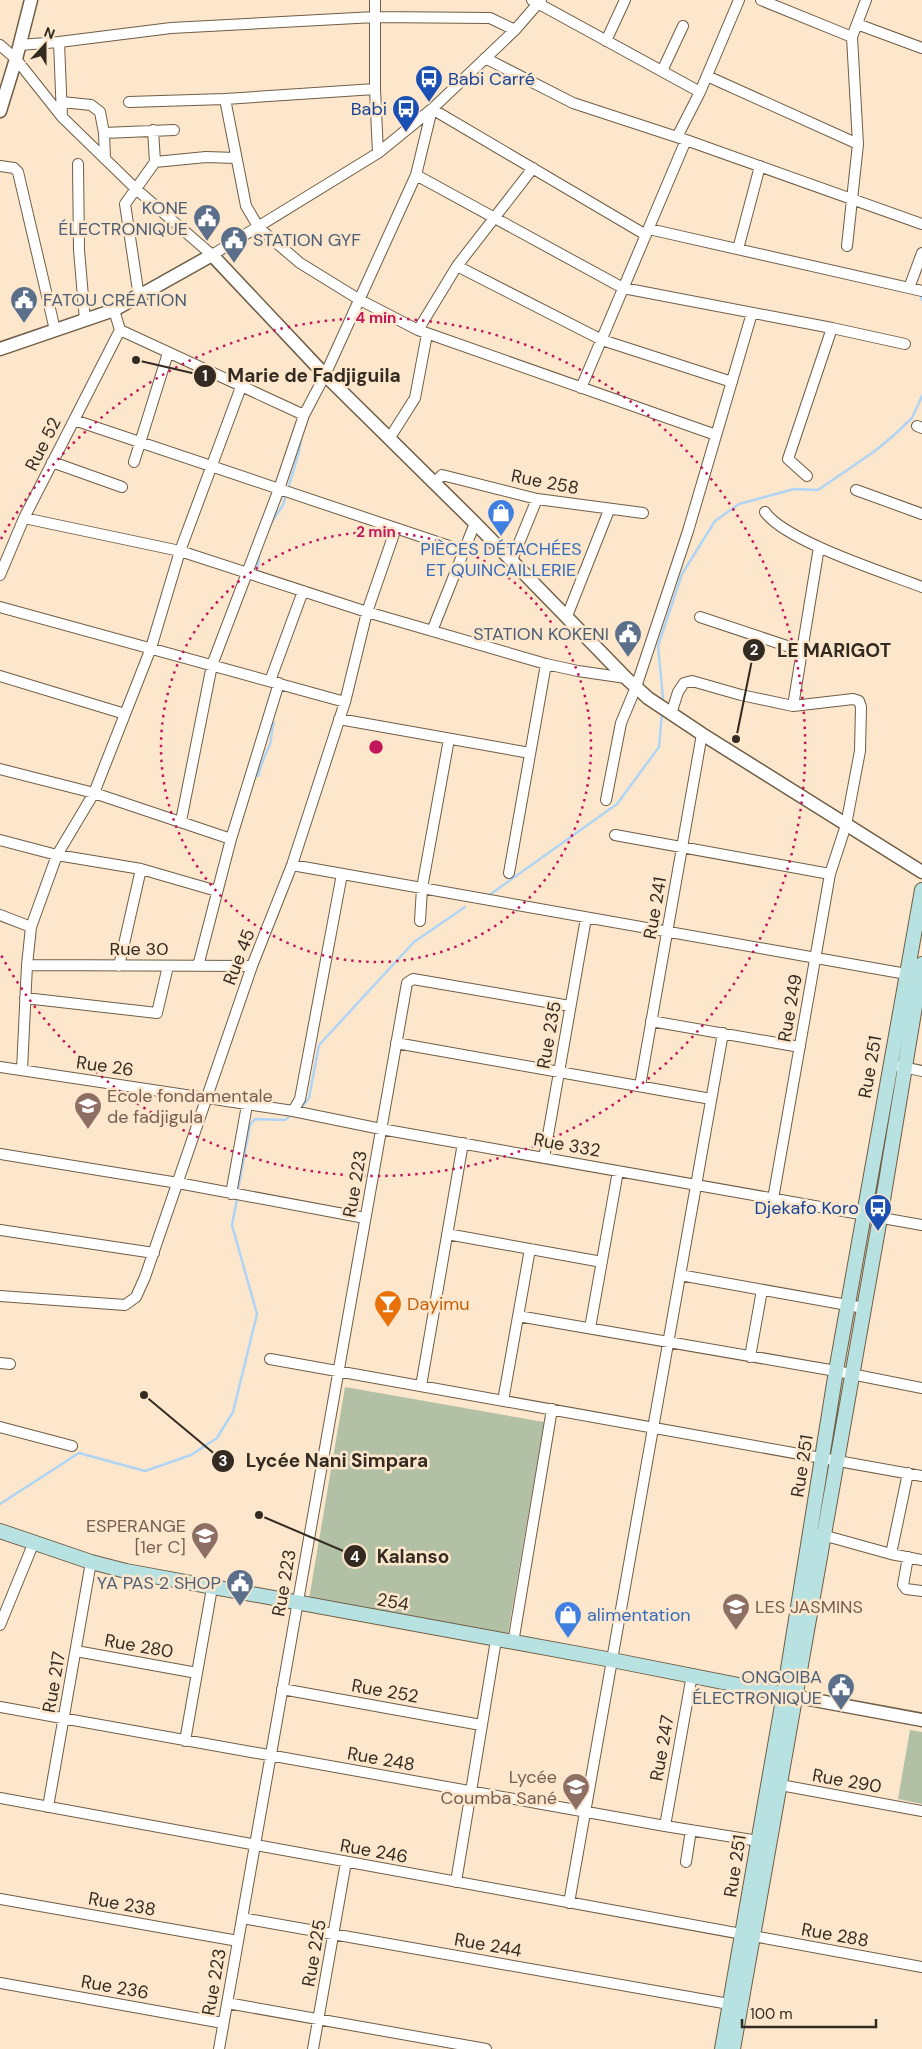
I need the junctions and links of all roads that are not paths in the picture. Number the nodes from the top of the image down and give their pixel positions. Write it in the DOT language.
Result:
graph roads {
  1 [pos="31,0"];
  2 [pos="375,0"];
  3 [pos="625,0"];
  4 [pos="739,0"];
  5 [pos="761,0"];
  6 [pos="866,0"];
  7 [pos="537,2"];
  8 [pos="375,17"];
  9 [pos="857,24"];
  10 [pos="683,26"];
  11 [pos="516,30"];
  12 [pos="852,37"];
  13 [pos="606,41"];
  14 [pos="59,42"];
  15 [pos="0,45"];
  16 [pos="19,45"];
  17 [pos="922,48"];
  18 [pos="485,58"];
  19 [pos="16,59"];
  20 [pos="662,70"];
  21 [pos="706,76"];
  22 [pos="4,84"];
  23 [pos="375,89"];
  24 [pos="700,92"];
  25 [pos="225,99"];
  26 [pos="62,102"];
  27 [pos="129,102"];
  28 [pos="432,109"];
  29 [pos="0,111"];
  30 [pos="62,117"];
  31 [pos="153,130"];
  32 [pos="174,130"];
  33 [pos="104,133"];
  34 [pos="682,138"];
  35 [pos="858,144"];
  36 [pos="378,153"];
  37 [pos="236,158"];
  38 [pos="105,159"];
  39 [pos="155,162"];
  40 [pos="78,164"];
  41 [pos="0,166"];
  42 [pos="760,166"];
  43 [pos="532,168"];
  44 [pos="416,175"];
  45 [pos="136,189"];
  46 [pos="854,199"];
  47 [pos="496,217"];
  48 [pos="922,224"];
  49 [pos="258,228"];
  50 [pos="647,232"];
  51 [pos="847,246"];
  52 [pos="738,249"];
  53 [pos="922,252"];
  54 [pos="212,255"];
  55 [pos="457,266"];
  56 [pos="624,288"];
  57 [pos="916,289"];
  58 [pos="139,297"];
  59 [pos="360,300"];
  60 [pos="114,310"];
  61 [pos="752,313"];
  62 [pos="85,320"];
  63 [pos="832,328"];
  64 [pos="55,330"];
  65 [pos="120,330"];
  66 [pos="422,332"];
  67 [pos="602,340"];
  68 [pos="905,344"];
  69 [pos="0,349"];
  70 [pos="168,353"];
  71 [pos="325,375"];
  72 [pos="732,382"];
  73 [pos="240,387"];
  74 [pos="581,388"];
  75 [pos="304,415"];
  76 [pos="74,420"];
  77 [pos="716,435"];
  78 [pos="389,438"];
  79 [pos="141,442"];
  80 [pos="52,462"];
  81 [pos="134,462"];
  82 [pos="211,466"];
  83 [pos="808,476"];
  84 [pos="438,479"];
  85 [pos="122,486"];
  86 [pos="279,488"];
  87 [pos="856,490"];
  88 [pos="537,499"];
  89 [pos="609,510"];
  90 [pos="765,512"];
  91 [pos="643,513"];
  92 [pos="922,514"];
  93 [pos="24,518"];
  94 [pos="475,524"];
  95 [pos="396,528"];
  96 [pos="819,547"];
  97 [pos="180,551"];
  98 [pos="464,551"];
  99 [pos="512,560"];
  100 [pos="246,572"];
  101 [pos="0,575"];
  102 [pos="922,587"];
  103 [pos="304,591"];
  104 [pos="0,607"];
  105 [pos="367,612"];
  106 [pos="567,616"];
  107 [pos="700,617"];
  108 [pos="432,631"];
  109 [pos="151,648"];
  110 [pos="802,651"];
  111 [pos="546,664"];
  112 [pos="212,665"];
  113 [pos="0,676"];
  114 [pos="626,678"];
  115 [pos="274,682"];
  116 [pos="636,687"];
  117 [pos="345,702"];
  118 [pos="793,706"];
  119 [pos="125,714"];
  120 [pos="671,714"];
  121 [pos="340,719"];
  122 [pos="702,734"];
  123 [pos="448,739"];
  124 [pos="530,753"];
  125 [pos="0,769"];
  126 [pos="94,793"];
  127 [pos="606,800"];
  128 [pos="181,821"];
  129 [pos="846,825"];
  130 [pos="615,835"];
  131 [pos="231,839"];
  132 [pos="0,840"];
  133 [pos="682,847"];
  134 [pos="57,855"];
  135 [pos="292,865"];
  136 [pos="140,869"];
  137 [pos="922,872"];
  138 [pos="509,873"];
  139 [pos="342,874"];
  140 [pos="830,874"];
  141 [pos="422,888"];
  142 [pos="922,890"];
  143 [pos="217,892"];
  144 [pos="0,915"];
  145 [pos="586,918"];
  146 [pos="420,921"];
  147 [pos="31,927"];
  148 [pos="667,932"];
  149 [pos="815,959"];
  150 [pos="26,965"];
  151 [pos="119,966"];
  152 [pos="168,966"];
  153 [pos="198,966"];
  154 [pos="252,966"];
  155 [pos="917,973"];
  156 [pos="25,998"];
  157 [pos="570,1006"];
  158 [pos="651,1021"];
  159 [pos="723,1033"];
  160 [pos="396,1043"];
  161 [pos="800,1047"];
  162 [pos="890,1065"];
  163 [pos="0,1067"];
  164 [pos="905,1068"];
  165 [pos="22,1070"];
  166 [pos="922,1071"];
  167 [pos="559,1072"];
  168 [pos="640,1086"];
  169 [pos="206,1097"];
  170 [pos="711,1099"];
  171 [pos="247,1105"];
  172 [pos="293,1111"];
  173 [pos="381,1129"];
  174 [pos="463,1143"];
  175 [pos="0,1154"];
  176 [pos="544,1158"];
  177 [pos="618,1171"];
  178 [pos="178,1183"];
  179 [pos="696,1185"];
  180 [pos="231,1194"];
  181 [pos="773,1199"];
  182 [pos="864,1215"];
  183 [pos="365,1218"];
  184 [pos="880,1218"];
  185 [pos="922,1225"];
  186 [pos="0,1230"];
  187 [pos="447,1234"];
  188 [pos="530,1249"];
  189 [pos="154,1253"];
  190 [pos="602,1262"];
  191 [pos="680,1275"];
  192 [pos="762,1290"];
  193 [pos="0,1296"];
  194 [pos="848,1305"];
  195 [pos="864,1308"];
  196 [pos="518,1316"];
  197 [pos="590,1328"];
  198 [pos="668,1342"];
  199 [pos="750,1357"];
  200 [pos="270,1359"];
  201 [pos="836,1370"];
  202 [pos="338,1371"];
  203 [pos="852,1374"];
  204 [pos="420,1386"];
  205 [pos="922,1388"];
  206 [pos="503,1401"];
  207 [pos="552,1409"];
  208 [pos="0,1427"];
  209 [pos="653,1428"];
  210 [pos="72,1446"];
  211 [pos="823,1457"];
  212 [pos="838,1460"];
  213 [pos="908,1473"];
  214 [pos="922,1476"];
  215 [pos="0,1531"];
  216 [pos="817,1533"];
  217 [pos="34,1542"];
  218 [pos="892,1554"];
  219 [pos="908,1557"];
  220 [pos="922,1560"];
  221 [pos="91,1562"];
  222 [pos="212,1588"];
  223 [pos="922,1591"];
  224 [pos="297,1603"];
  225 [pos="0,1625"];
  226 [pos="496,1640"];
  227 [pos="513,1643"];
  228 [pos="76,1651"];
  229 [pos="612,1660"];
  230 [pos="197,1673"];
  231 [pos="692,1675"];
  232 [pos="282,1689"];
  233 [pos="789,1695"];
  234 [pos="0,1707"];
  235 [pos="64,1719"];
  236 [pos="922,1720"];
  237 [pos="482,1725"];
  238 [pos="185,1740"];
  239 [pos="270,1756"];
  240 [pos="773,1784"];
  241 [pos="472,1792"];
  242 [pos="0,1798"];
  243 [pos="48,1807"];
  244 [pos="922,1810"];
  245 [pos="586,1812"];
  246 [pos="665,1826"];
  247 [pos="691,1830"];
  248 [pos="764,1842"];
  249 [pos="255,1845"];
  250 [pos="346,1862"];
  251 [pos="686,1862"];
  252 [pos="456,1882"];
  253 [pos="0,1899"];
  254 [pos="570,1903"];
  255 [pos="242,1918"];
  256 [pos="334,1934"];
  257 [pos="748,1935"];
  258 [pos="238,1941"];
  259 [pos="922,1967"];
  260 [pos="0,1982"];
  261 [pos="227,2003"];
  262 [pos="729,2004"];
  263 [pos="318,2020"];
  264 [pos="223,2022"];
  265 [pos="219,2049"];
  266 [pos="313,2049"];
  267 [pos="486,2049"];
  268 [pos="722,2049"];
  269 [pos="734,2049"];
  1 -- 16 [label="street"];
  2 -- 8 [label="street"];
  3 -- 13 [label="street"];
  4 -- 21 [label="street"];
  5 -- 12 [label="street"];
  6 -- 9 [label="street"];
  7 -- 11 [label="street"];
  7 -- 13 [label="street"];
  8 -- 11 [label="street"];
  8 -- 14 [label="street"];
  8 -- 23 [label="street"];
  9 -- 12 [label="street"];
  9 -- 17 [label="street"];
  10 -- 20 [label="street"];
  11 -- 18 [label="street"];
  12 -- 35 [label="street"];
  13 -- 20 [label="street"];
  14 -- 16 [label="street"];
  14 -- 26 [label="street"];
  15 -- 19 [label="street"];
  16 -- 19 [label="street"];
  18 -- 28 [label="street"];
  18 -- 34 [label="street"];
  19 -- 22 [label="street"];
  19 -- 30 [label="street"];
  20 -- 24 [label="street"];
  21 -- 24 [label="street"];
  21 -- 35 [label="street"];
  22 -- 29 [label="street"];
  23 -- 25 [label="street"];
  23 -- 36 [label="street"];
  24 -- 34 [label="street"];
  25 -- 27 [label="street"];
  25 -- 37 [label="street"];
  26 -- 30 [label="street"];
  26 -- 33 [label="street"];
  28 -- 36 [label="street"];
  28 -- 43 [label="street"];
  28 -- 44 [label="street"];
  30 -- 38 [label="street"];
  31 -- 32 [label="street"];
  31 -- 33 [label="street"];
  31 -- 39 [label="street"];
  33 -- 38 [label="street"];
  34 -- 42 [label="street"];
  34 -- 50 [label="street"];
  35 -- 46 [label="street"];
  36 -- 49 [label="street"];
  37 -- 39 [label="street"];
  37 -- 49 [label="street"];
  38 -- 45 [label="street"];
  39 -- 45 [label="street"];
  40 -- 62 [label="street"];
  41 -- 64 [label="street"];
  42 -- 46 [label="street"];
  42 -- 52 [label="street"];
  43 -- 47 [label="street"];
  43 -- 50 [label="street"];
  44 -- 47 [label="street"];
  44 -- 59 [label="street"];
  45 -- 54 [label="street"];
  45 -- 58 [label="street"];
  46 -- 48 [label="street"];
  46 -- 51 [label="street"];
  47 -- 55 [label="street"];
  47 -- 56 [label="street"];
  49 -- 54 [label="street"];
  49 -- 59 [label="street"];
  50 -- 52 [label="street"];
  50 -- 56 [label="street"];
  52 -- 57 [label="street"];
  53 -- 57 [label="street"];
  54 -- 58 [label="street"];
  54 -- 71 [label="street"];
  55 -- 66 [label="street"];
  55 -- 67 [label="street"];
  56 -- 61 [label="street"];
  56 -- 67 [label="street"];
  58 -- 60 [label="street"];
  59 -- 66 [label="street"];
  59 -- 71 [label="street"];
  60 -- 62 [label="street"];
  60 -- 65 [label="street"];
  61 -- 63 [label="street"];
  61 -- 72 [label="street"];
  62 -- 64 [label="street"];
  63 -- 68 [label="street"];
  63 -- 83 [label="street"];
  64 -- 69 [label="street"];
  65 -- 70 [label="street"];
  65 -- 76 [label="street, Rue 52"];
  66 -- 74 [label="street"];
  66 -- 78 [label="street"];
  67 -- 72 [label="street"];
  67 -- 74 [label="street"];
  70 -- 73 [label="street"];
  70 -- 79 [label="street"];
  71 -- 75 [label="street"];
  71 -- 78 [label="street"];
  72 -- 77 [label="street"];
  73 -- 75 [label="street"];
  73 -- 82 [label="street"];
  74 -- 77 [label="street"];
  75 -- 86 [label="street"];
  76 -- 79 [label="street"];
  76 -- 80 [label="street, Rue 52"];
  77 -- 116 [label="street"];
  78 -- 84 [label="street"];
  79 -- 81 [label="street"];
  79 -- 82 [label="street"];
  80 -- 85 [label="street"];
  80 -- 93 [label="street, Rue 52"];
  82 -- 86 [label="street"];
  82 -- 97 [label="street"];
  84 -- 88 [label="street, Rue 258"];
  84 -- 94 [label="street"];
  86 -- 95 [label="street"];
  86 -- 100 [label="street"];
  87 -- 92 [label="street"];
  88 -- 89 [label="street, Rue 258"];
  88 -- 99 [label="street"];
  89 -- 91 [label="street, Rue 258"];
  89 -- 106 [label="street"];
  90 -- 96 [label="street"];
  93 -- 97 [label="street"];
  93 -- 101 [label="street, Rue 52"];
  94 -- 98 [label="street"];
  94 -- 99 [label="street"];
  95 -- 98 [label="street"];
  95 -- 105 [label="street, Rue 45"];
  96 -- 102 [label="street"];
  96 -- 110 [label="street"];
  97 -- 100 [label="street"];
  97 -- 109 [label="street"];
  98 -- 108 [label="street"];
  99 -- 106 [label="street"];
  100 -- 103 [label="street"];
  100 -- 112 [label="street"];
  103 -- 105 [label="street"];
  103 -- 115 [label="street"];
  104 -- 109 [label="street"];
  105 -- 108 [label="street"];
  105 -- 117 [label="street, Rue 45"];
  106 -- 114 [label="street"];
  107 -- 110 [label="street"];
  108 -- 111 [label="street"];
  109 -- 112 [label="street"];
  109 -- 119 [label="street"];
  110 -- 118 [label="street"];
  111 -- 114 [label="street"];
  111 -- 124 [label="street"];
  112 -- 115 [label="street"];
  112 -- 128 [label="street"];
  113 -- 119 [label="street"];
  114 -- 116 [label="street"];
  115 -- 117 [label="street"];
  115 -- 131 [label="street"];
  116 -- 120 [label="street"];
  116 -- 127 [label="street"];
  117 -- 121 [label="street, Rue 45"];
  118 -- 120 [label="street"];
  118 -- 129 [label="street, Rue 249"];
  119 -- 126 [label="street"];
  120 -- 122 [label="street"];
  121 -- 123 [label="street"];
  121 -- 135 [label="street, Rue 45"];
  122 -- 129 [label="street"];
  122 -- 133 [label="street, Rue 241"];
  123 -- 124 [label="street"];
  123 -- 141 [label="street"];
  124 -- 138 [label="street"];
  125 -- 126 [label="street"];
  126 -- 128 [label="street"];
  126 -- 134 [label="street"];
  128 -- 131 [label="street"];
  129 -- 137 [label="street"];
  129 -- 140 [label="street, Rue 249"];
  130 -- 133 [label="street"];
  131 -- 143 [label="street"];
  132 -- 134 [label="street"];
  133 -- 140 [label="street"];
  133 -- 148 [label="street, Rue 241"];
  134 -- 136 [label="street"];
  134 -- 147 [label="street"];
  135 -- 139 [label="street"];
  135 -- 154 [label="street, Rue 45"];
  136 -- 143 [label="street"];
  136 -- 151 [label="street"];
  139 -- 141 [label="street"];
  139 -- 172 [label="street"];
  140 -- 149 [label="street, Rue 249"];
  141 -- 145 [label="street"];
  141 -- 146 [label="street"];
  142 -- 155 [label="main road, Rue 251"];
  143 -- 153 [label="street"];
  144 -- 147 [label="street"];
  145 -- 148 [label="street"];
  145 -- 157 [label="street, Rue 235"];
  147 -- 150 [label="street"];
  148 -- 149 [label="street"];
  148 -- 158 [label="street, Rue 241"];
  149 -- 155 [label="street"];
  149 -- 161 [label="street, Rue 249"];
  150 -- 151 [label="street, Rue 30"];
  150 -- 156 [label="street"];
  151 -- 152 [label="street, Rue 30"];
  152 -- 153 [label="street, Rue 30"];
  152 -- 156 [label="street"];
  153 -- 154 [label="street, Rue 30"];
  154 -- 169 [label="street, Rue 45"];
  155 -- 162 [label="main road, Rue 251"];
  155 -- 164 [label="main road, Rue 251"];
  156 -- 165 [label="street"];
  157 -- 160 [label="street, Rue 223"];
  157 -- 167 [label="street, Rue 235"];
  158 -- 159 [label="street"];
  158 -- 168 [label="street, Rue 241"];
  159 -- 161 [label="street"];
  159 -- 170 [label="street"];
  160 -- 167 [label="street"];
  160 -- 173 [label="street, Rue 223"];
  161 -- 181 [label="street, Rue 249"];
  162 -- 164 [label="street"];
  162 -- 182 [label="main road, Rue 251"];
  163 -- 165 [label="street, Rue 26"];
  164 -- 166 [label="street"];
  164 -- 184 [label="main road, Rue 251"];
  165 -- 169 [label="street, Rue 26"];
  167 -- 168 [label="street"];
  167 -- 176 [label="street, Rue 235"];
  168 -- 170 [label="street"];
  169 -- 171 [label="street, Rue 332"];
  169 -- 178 [label="street, Rue 45"];
  170 -- 179 [label="street"];
  171 -- 172 [label="street, Rue 332"];
  171 -- 180 [label="street"];
  172 -- 173 [label="street, Rue 332"];
  173 -- 174 [label="street, Rue 332"];
  173 -- 183 [label="street, Rue 223"];
  174 -- 176 [label="street, Rue 332"];
  174 -- 187 [label="street"];
  175 -- 178 [label="street"];
  176 -- 177 [label="street, Rue 332"];
  177 -- 179 [label="street, Rue 332"];
  177 -- 190 [label="street"];
  178 -- 180 [label="street"];
  178 -- 189 [label="street, Rue 45"];
  179 -- 181 [label="street, Rue 332"];
  179 -- 191 [label="street"];
  180 -- 183 [label="street"];
  181 -- 182 [label="street, Rue 332"];
  182 -- 184 [label="street, Rue 332"];
  182 -- 194 [label="main road, Rue 251"];
  183 -- 202 [label="street, Rue 223"];
  184 -- 185 [label="street, Rue 332"];
  184 -- 195 [label="main road, Rue 251"];
  186 -- 189 [label="street"];
  187 -- 188 [label="street"];
  187 -- 204 [label="street"];
  188 -- 190 [label="street"];
  188 -- 196 [label="street"];
  189 -- 193 [label="street, Rue 45"];
  190 -- 197 [label="street"];
  191 -- 192 [label="street"];
  191 -- 198 [label="street"];
  192 -- 194 [label="street"];
  192 -- 199 [label="street"];
  194 -- 195 [label="street"];
  194 -- 201 [label="main road, Rue 251"];
  195 -- 203 [label="main road, Rue 251"];
  196 -- 197 [label="street"];
  196 -- 206 [label="street"];
  197 -- 198 [label="street"];
  198 -- 199 [label="street"];
  198 -- 209 [label="street"];
  199 -- 201 [label="street"];
  200 -- 202 [label="street"];
  201 -- 203 [label="street"];
  201 -- 211 [label="main road, Rue 251"];
  202 -- 204 [label="street"];
  202 -- 224 [label="street, Rue 223"];
  203 -- 205 [label="street"];
  203 -- 212 [label="main road, Rue 251"];
  204 -- 206 [label="street"];
  206 -- 207 [label="street"];
  207 -- 209 [label="street"];
  207 -- 227 [label="street"];
  208 -- 210 [label="street"];
  209 -- 211 [label="street"];
  209 -- 229 [label="street"];
  211 -- 212 [label="street"];
  211 -- 216 [label="main road, Rue 251"];
  212 -- 213 [label="street"];
  212 -- 216 [label="main road, Rue 251"];
  213 -- 214 [label="street"];
  213 -- 218 [label="street"];
  215 -- 217 [label="main road, 254"];
  216 -- 218 [label="street"];
  216 -- 233 [label="main road, Rue 251"];
  217 -- 221 [label="main road, 254"];
  217 -- 225 [label="street"];
  218 -- 219 [label="street"];
  219 -- 220 [label="street"];
  219 -- 223 [label="street"];
  221 -- 222 [label="main road, 254"];
  221 -- 228 [label="street, Rue 217"];
  222 -- 224 [label="main road, 254"];
  222 -- 230 [label="street"];
  224 -- 226 [label="main road, 254"];
  224 -- 232 [label="street, Rue 223"];
  226 -- 227 [label="main road, 254"];
  226 -- 237 [label="street"];
  227 -- 229 [label="main road, 254"];
  228 -- 230 [label="street, Rue 280"];
  228 -- 235 [label="street, Rue 217"];
  229 -- 231 [label="main road, 254"];
  229 -- 245 [label="street"];
  230 -- 238 [label="street"];
  231 -- 233 [label="main road, 254"];
  231 -- 246 [label="street, Rue 247"];
  232 -- 237 [label="street, Rue 252"];
  232 -- 239 [label="street, Rue 223"];
  233 -- 236 [label="street"];
  233 -- 240 [label="main road, Rue 251"];
  234 -- 235 [label="street, Rue 248"];
  235 -- 238 [label="street, Rue 248"];
  235 -- 243 [label="street, Rue 217"];
  237 -- 241 [label="street"];
  238 -- 239 [label="street, Rue 248"];
  239 -- 241 [label="street, Rue 248"];
  239 -- 249 [label="street, Rue 223"];
  240 -- 244 [label="street, Rue 290"];
  240 -- 248 [label="main road, Rue 251"];
  241 -- 245 [label="street, Rue 248"];
  241 -- 252 [label="street"];
  242 -- 243 [label="street, Rue 246"];
  243 -- 249 [label="street, Rue 246"];
  245 -- 246 [label="street, Rue 248"];
  245 -- 254 [label="street"];
  246 -- 247 [label="street, Rue 248"];
  247 -- 248 [label="street, Rue 248"];
  247 -- 251 [label="street"];
  248 -- 257 [label="main road, Rue 251"];
  249 -- 250 [label="street, Rue 246"];
  249 -- 255 [label="street, Rue 223"];
  250 -- 252 [label="street, Rue 246"];
  250 -- 256 [label="street, Rue 225"];
  252 -- 254 [label="street, Rue 246"];
  253 -- 258 [label="street, Rue 238"];
  254 -- 257 [label="street, Rue 246"];
  255 -- 256 [label="street, Rue 244"];
  255 -- 258 [label="street, Rue 223"];
  256 -- 262 [label="street, Rue 244"];
  256 -- 263 [label="street, Rue 225"];
  257 -- 259 [label="street, Rue 288"];
  257 -- 262 [label="main road, Rue 251"];
  257 -- 269 [label="main road, Rue 251"];
  258 -- 261 [label="street, Rue 223"];
  260 -- 264 [label="street, Rue 236"];
  261 -- 263 [label="street"];
  261 -- 264 [label="street, Rue 223"];
  262 -- 268 [label="main road, Rue 251"];
  263 -- 266 [label="street, Rue 225"];
  263 -- 267 [label="street"];
  264 -- 265 [label="street, Rue 223"];
}
